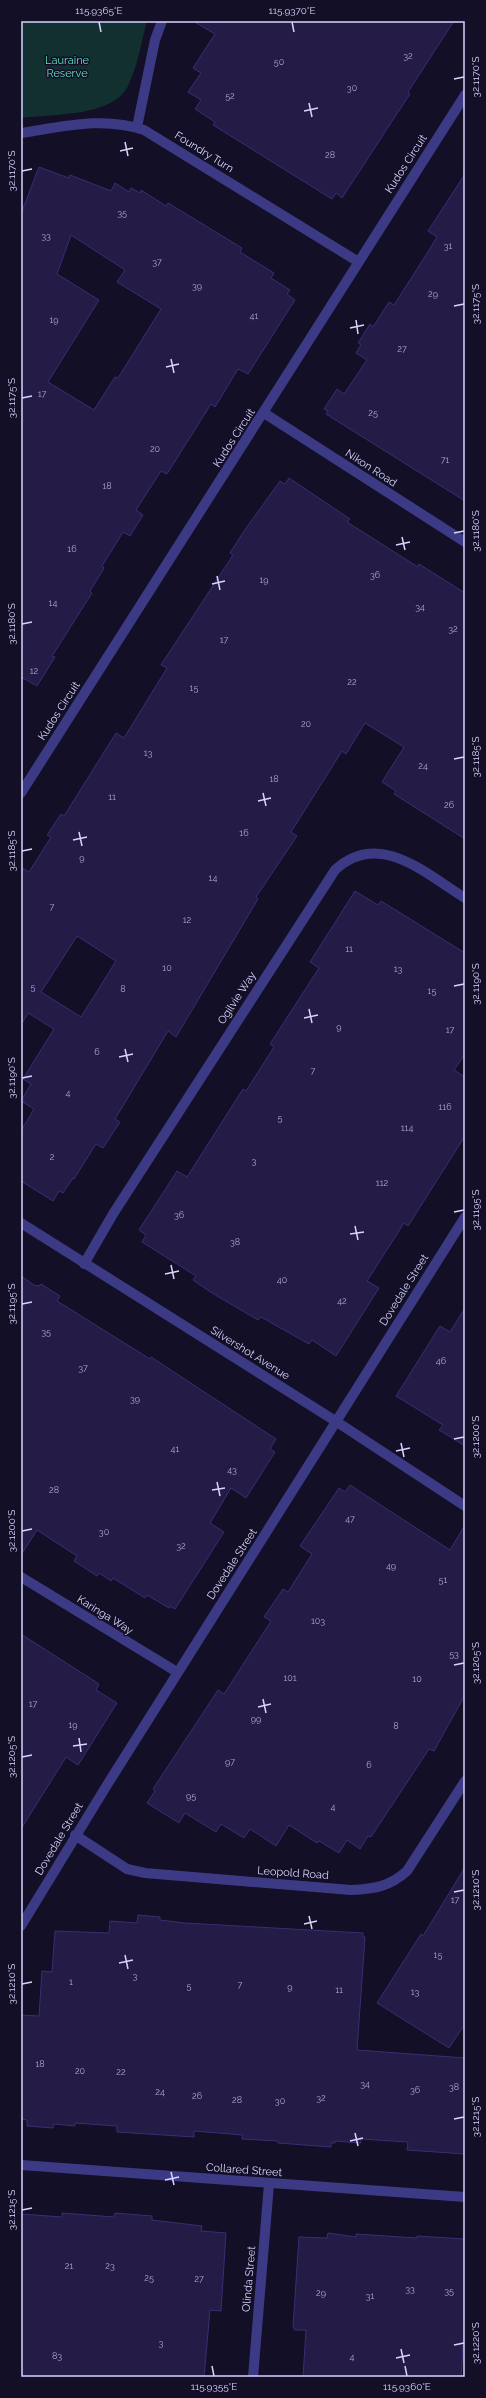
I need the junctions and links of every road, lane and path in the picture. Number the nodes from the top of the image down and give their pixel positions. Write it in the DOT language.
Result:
graph roads {
  1 [pos="162,21"];
  2 [pos="465,95"];
  3 [pos="137,127"];
  4 [pos="21,133"];
  5 [pos="357,261"];
  6 [pos="264,414"];
  7 [pos="465,542"];
  8 [pos="21,793"];
  9 [pos="465,898"];
  10 [pos="465,1217"];
  11 [pos="21,1223"];
  12 [pos="84,1264"];
  13 [pos="337,1422"];
  14 [pos="465,1506"];
  15 [pos="21,1577"];
  16 [pos="177,1672"];
  17 [pos="465,1781"];
  18 [pos="75,1835"];
  19 [pos="21,1926"];
  20 [pos="21,2165"];
  21 [pos="269,2184"];
  22 [pos="465,2197"];
  23 [pos="253,2377"];
  1 -- 3 [label="street"];
  2 -- 5 [label="street, Kudos Circuit"];
  3 -- 4 [label="street, Foundry Turn"];
  3 -- 5 [label="street, Foundry Turn"];
  5 -- 6 [label="street, Kudos Circuit"];
  6 -- 7 [label="street, Nikon Road"];
  6 -- 8 [label="street, Kudos Circuit"];
  9 -- 12 [label="street, Ogilvie Way"];
  10 -- 13 [label="street, Dovedale Street"];
  11 -- 12 [label="street, Silvershot Avenue"];
  12 -- 13 [label="street, Silvershot Avenue"];
  13 -- 14 [label="street, Silvershot Avenue"];
  13 -- 16 [label="street, Dovedale Street"];
  15 -- 16 [label="street, Karinga Way"];
  16 -- 18 [label="street, Dovedale Street"];
  17 -- 18 [label="street, Leopold Road"];
  18 -- 19 [label="street, Dovedale Street"];
  20 -- 21 [label="street, Collared Street"];
  21 -- 22 [label="street, Collared Street"];
  21 -- 23 [label="street, Olinda Street"];
}
